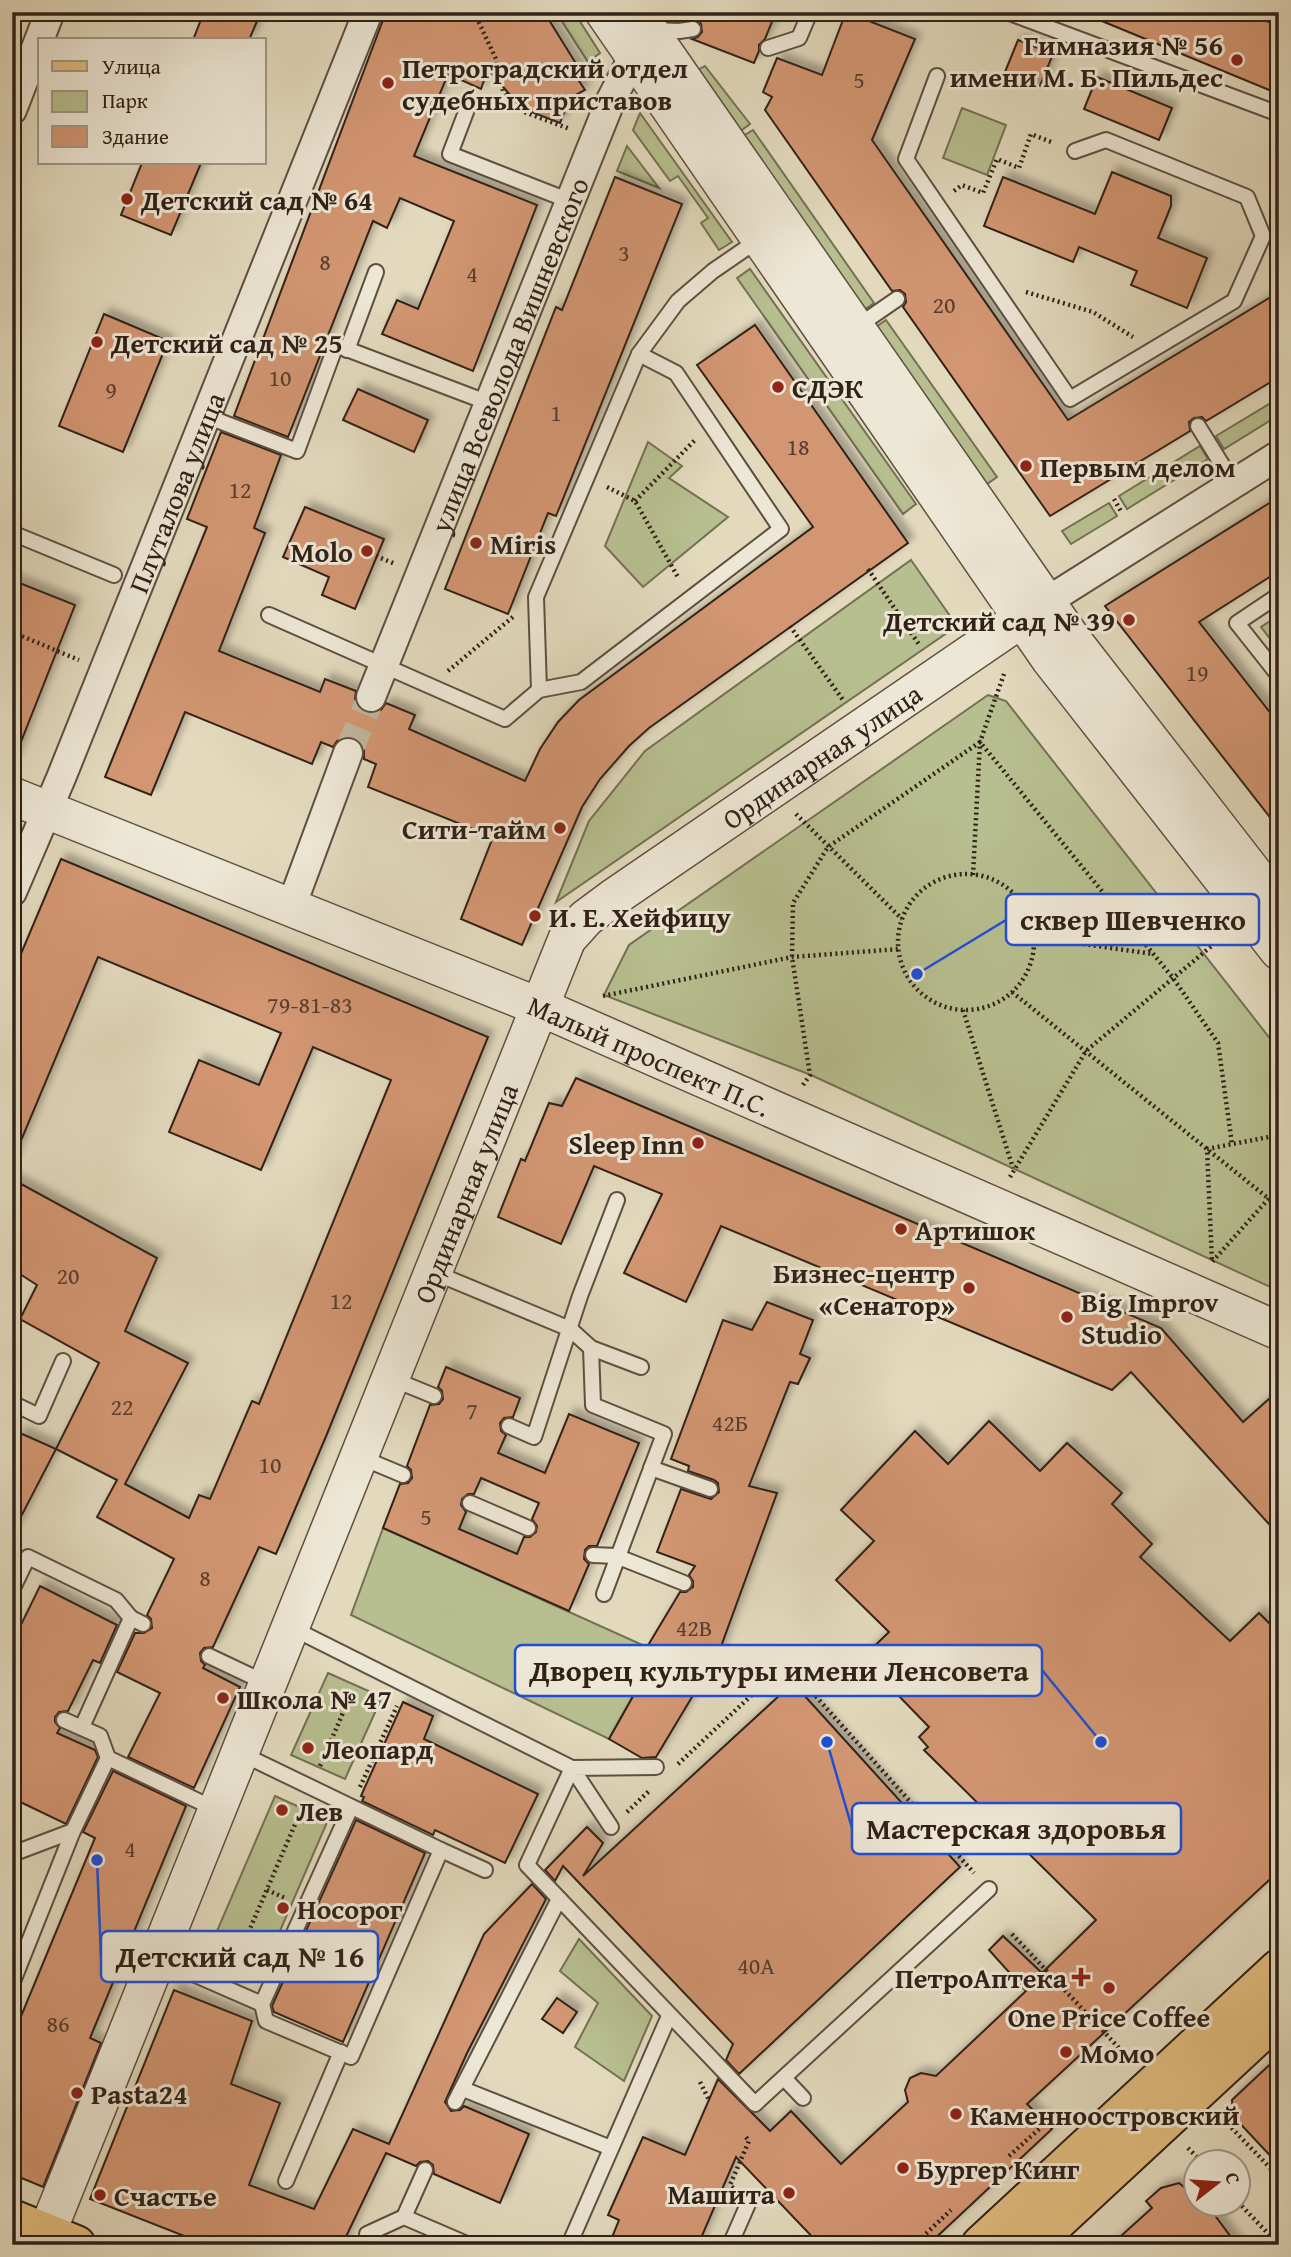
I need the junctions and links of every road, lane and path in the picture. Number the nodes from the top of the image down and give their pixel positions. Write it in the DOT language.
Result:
graph roads {
  1 [pos="50,12"];
  2 [pos="368,12"];
  3 [pos="474,12"];
  4 [pos="604,12"];
  5 [pos="810,12"];
  6 [pos="1007,12"];
  7 [pos="641,28"];
  8 [pos="693,29"];
  9 [pos="768,48"];
  10 [pos="20,64"];
  11 [pos="937,76"];
  12 [pos="469,104"];
  13 [pos="12,110"];
  14 [pos="1279,114"];
  15 [pos="559,125"];
  16 [pos="1075,150"];
  17 [pos="570,201"];
  18 [pos="937,205"];
  19 [pos="770,232"];
  20 [pos="968,251"];
  21 [pos="955,260"];
  22 [pos="376,272"];
  23 [pos="988,280"];
  24 [pos="897,299"];
  25 [pos="844,337"];
  26 [pos="347,350"];
  27 [pos="1152,350"];
  28 [pos="639,354"];
  29 [pos="1161,364"];
  30 [pos="489,403"];
  31 [pos="206,416"];
  32 [pos="710,425"];
  33 [pos="1198,426"];
  34 [pos="1279,455"];
  35 [pos="587,477"];
  36 [pos="1234,484"];
  37 [pos="1114,499"];
  38 [pos="635,501"];
  39 [pos="1122,513"];
  40 [pos="12,533"];
  41 [pos="376,556"];
  42 [pos="402,567"];
  43 [pos="868,569"];
  44 [pos="114,575"];
  45 [pos="1279,595"];
  46 [pos="536,597"];
  47 [pos="690,598"];
  48 [pos="1034,610"];
  49 [pos="270,615"];
  50 [pos="790,626"];
  51 [pos="12,632"];
  52 [pos="926,656"];
  53 [pos="80,660"];
  54 [pos="383,666"];
  55 [pos="1005,669"];
  56 [pos="1279,676"];
  57 [pos="430,686"];
  58 [pos="539,690"];
  59 [pos="371,697"];
  60 [pos="848,706"];
  61 [pos="980,742"];
  62 [pos="348,753"];
  63 [pos="12,796"];
  64 [pos="48,811"];
  65 [pos="796,814"];
  66 [pos="828,847"];
  67 [pos="973,875"];
  68 [pos="12,892"];
  69 [pos="1279,906"];
  70 [pos="291,907"];
  71 [pos="902,919"];
  72 [pos="1034,937"];
  73 [pos="1220,939"];
  74 [pos="899,949"];
  75 [pos="1279,951"];
  76 [pos="1153,954"];
  77 [pos="792,957"];
  78 [pos="1173,978"];
  79 [pos="1012,992"];
  80 [pos="592,998"];
  81 [pos="540,1007"];
  82 [pos="963,1010"];
  83 [pos="1086,1051"];
  84 [pos="796,1094"];
  85 [pos="1279,1135"];
  86 [pos="1232,1144"];
  87 [pos="1207,1149"];
  88 [pos="1279,1187"];
  89 [pos="1268,1199"];
  90 [pos="617,1200"];
  91 [pos="1279,1207"];
  92 [pos="432,1271"];
  93 [pos="570,1329"];
  94 [pos="1279,1331"];
  95 [pos="591,1348"];
  96 [pos="63,1361"];
  97 [pos="641,1367"];
  98 [pos="390,1378"];
  99 [pos="434,1396"];
  100 [pos="12,1403"];
  101 [pos="509,1426"];
  102 [pos="358,1457"];
  103 [pos="651,1468"];
  104 [pos="403,1475"];
  105 [pos="710,1489"];
  106 [pos="470,1503"];
  107 [pos="528,1528"];
  108 [pos="593,1555"];
  109 [pos="616,1556"];
  110 [pos="684,1583"];
  111 [pos="12,1590"];
  112 [pos="604,1594"];
  113 [pos="290,1628"];
  114 [pos="209,1656"];
  115 [pos="268,1684"];
  116 [pos="407,1686"];
  117 [pos="349,1699"];
  118 [pos="64,1720"];
  119 [pos="82,1727"];
  120 [pos="240,1753"];
  121 [pos="108,1758"];
  122 [pos="324,1758"];
  123 [pos="572,1768"];
  124 [pos="662,1770"];
  125 [pos="650,1790"];
  126 [pos="351,1807"];
  127 [pos="217,1810"];
  128 [pos="296,1823"];
  129 [pos="611,1827"];
  130 [pos="73,1831"];
  131 [pos="441,1850"];
  132 [pos="12,1854"];
  133 [pos="485,1870"];
  134 [pos="989,1889"];
  135 [pos="559,1899"];
  136 [pos="1012,1934"];
  137 [pos="241,1949"];
  138 [pos="157,1958"];
  139 [pos="1279,1969"];
  140 [pos="12,1984"];
  141 [pos="262,2004"];
  142 [pos="1279,2015"];
  143 [pos="669,2016"];
  144 [pos="1120,2049"];
  145 [pos="341,2052"];
  146 [pos="784,2078"];
  147 [pos="803,2098"];
  148 [pos="1212,2108"];
  149 [pos="1046,2123"];
  150 [pos="745,2136"];
  151 [pos="611,2148"];
  152 [pos="1009,2156"];
  153 [pos="425,2170"];
  154 [pos="1279,2177"];
  155 [pos="286,2181"];
  156 [pos="748,2204"];
  157 [pos="951,2210"];
  158 [pos="404,2217"];
  159 [pos="1252,2217"];
  160 [pos="12,2219"];
  161 [pos="367,2234"];
  162 [pos="55,2241"];
  163 [pos="469,2245"];
  164 [pos="569,2245"];
  165 [pos="730,2245"];
  166 [pos="914,2245"];
  167 [pos="981,2245"];
  168 [pos="1031,2245"];
  169 [pos="1279,2245"];
  1 -- 10 [label="street"];
  2 -- 31 [label="street, Плуталова улица"];
  3 -- 15 [label="path"];
  4 -- 7 [label="street"];
  5 -- 9 [label="lane"];
  6 -- 14 [label="lane"];
  7 -- 8 [label="lane"];
  7 -- 17 [label="street, улица Всеволода Вишневского"];
  7 -- 19 [label="street"];
  10 -- 13 [label="street"];
  11 -- 18 [label="lane"];
  12 -- 17 [label="lane"];
  16 -- 18 [label="path"];
  16 -- 27 [label="lane"];
  17 -- 30 [label="street, улица Всеволода Вишневского"];
  18 -- 20 [label="lane"];
  19 -- 25 [label="street"];
  19 -- 28 [label="lane"];
  20 -- 21 [label="lane"];
  20 -- 23 [label="lane"];
  22 -- 26 [label="lane"];
  23 -- 27 [label="path"];
  23 -- 27 [label="lane"];
  24 -- 25 [label="lane"];
  25 -- 48 [label="street"];
  26 -- 30 [label="lane"];
  26 -- 31 [label="lane"];
  27 -- 29 [label="lane"];
  28 -- 32 [label="lane"];
  28 -- 35 [label="lane"];
  30 -- 54 [label="street, улица Всеволода Вишневского"];
  31 -- 64 [label="street, Плуталова улица"];
  32 -- 38 [label="path"];
  32 -- 47 [label="lane"];
  33 -- 36 [label="lane"];
  34 -- 36 [label="street, Ординарная улица"];
  35 -- 38 [label="path"];
  35 -- 46 [label="lane"];
  36 -- 48 [label="street, Ординарная улица"];
  37 -- 39 [label="path"];
  38 -- 47 [label="path"];
  40 -- 44 [label="lane"];
  41 -- 42 [label="path"];
  43 -- 52 [label="path"];
  45 -- 56 [label="lane"];
  46 -- 57 [label="path"];
  46 -- 58 [label="lane"];
  47 -- 58 [label="lane"];
  48 -- 69 [label="street"];
  48 -- 75 [label="street"];
  48 -- 81 [label="street, Ординарная улица"];
  49 -- 54 [label="lane"];
  50 -- 60 [label="path"];
  51 -- 53 [label="path"];
  54 -- 57 [label="lane"];
  54 -- 59 [label="street, улица Всеволода Вишневского"];
  55 -- 61 [label="path"];
  57 -- 58 [label="lane"];
  61 -- 66 [label="path"];
  61 -- 67 [label="path"];
  61 -- 76 [label="path"];
  62 -- 70 [label="street"];
  63 -- 64 [label="street, Малый проспект П.С."];
  64 -- 68 [label="street, Плуталова улица"];
  64 -- 70 [label="street, Малый проспект П.С."];
  65 -- 66 [label="path"];
  66 -- 71 [label="path"];
  66 -- 77 [label="path"];
  67 -- 71 [label="path"];
  67 -- 72 [label="path"];
  70 -- 81 [label="street, Малый проспект П.С."];
  71 -- 74 [label="path"];
  72 -- 76 [label="path"];
  72 -- 79 [label="path"];
  73 -- 78 [label="path"];
  74 -- 77 [label="path"];
  74 -- 82 [label="path"];
  76 -- 78 [label="path"];
  77 -- 80 [label="path"];
  77 -- 84 [label="path"];
  78 -- 83 [label="path"];
  78 -- 86 [label="path"];
  79 -- 82 [label="path"];
  79 -- 83 [label="path"];
  81 -- 92 [label="street, Ординарная улица"];
  81 -- 94 [label="street, Малый проспект П.С."];
  82 -- 83 [label="path"];
  83 -- 87 [label="path"];
  85 -- 86 [label="path"];
  86 -- 87 [label="path"];
  87 -- 89 [label="path"];
  87 -- 89 [label="path"];
  88 -- 89 [label="path"];
  89 -- 91 [label="path"];
  90 -- 93 [label="lane"];
  92 -- 93 [label="lane"];
  92 -- 98 [label="street, Ординарная улица"];
  93 -- 95 [label="lane"];
  93 -- 101 [label="lane"];
  95 -- 97 [label="lane"];
  95 -- 103 [label="lane"];
  96 -- 100 [label="lane"];
  98 -- 99 [label="lane"];
  98 -- 102 [label="street, Ординарная улица"];
  102 -- 104 [label="lane"];
  102 -- 113 [label="street, Ординарная улица"];
  103 -- 105 [label="lane"];
  103 -- 109 [label="lane"];
  106 -- 107 [label="lane"];
  108 -- 109 [label="lane"];
  109 -- 110 [label="lane"];
  109 -- 112 [label="lane"];
  111 -- 119 [label="lane"];
  113 -- 115 [label="street, Ординарная улица"];
  113 -- 116 [label="lane"];
  114 -- 115 [label="lane"];
  115 -- 120 [label="street, Ординарная улица"];
  116 -- 123 [label="lane"];
  116 -- 126 [label="path"];
  117 -- 122 [label="path"];
  118 -- 119 [label="lane"];
  119 -- 121 [label="lane"];
  120 -- 126 [label="lane"];
  120 -- 127 [label="street, Ординарная улица"];
  121 -- 127 [label="lane"];
  121 -- 130 [label="lane"];
  123 -- 124 [label="lane"];
  123 -- 129 [label="lane"];
  123 -- 135 [label="lane"];
  124 -- 134 [label="path"];
  125 -- 129 [label="path"];
  126 -- 131 [label="lane"];
  126 -- 141 [label="lane"];
  127 -- 138 [label="street, Ординарная улица"];
  128 -- 137 [label="path"];
  130 -- 132 [label="lane"];
  130 -- 140 [label="lane"];
  131 -- 133 [label="lane"];
  131 -- 145 [label="lane"];
  134 -- 146 [label="lane"];
  135 -- 143 [label="lane"];
  135 -- 151 [label="lane"];
  136 -- 144 [label="path"];
  138 -- 141 [label="lane"];
  138 -- 162 [label="street, Ординарная улица"];
  139 -- 167 [label="main road"];
  141 -- 145 [label="lane"];
  142 -- 168 [label="main road"];
  143 -- 146 [label="lane"];
  143 -- 151 [label="lane"];
  145 -- 155 [label="lane"];
  146 -- 147 [label="lane"];
  148 -- 154 [label="path"];
  149 -- 152 [label="path"];
  150 -- 156 [label="path"];
  151 -- 164 [label="lane"];
  153 -- 158 [label="lane"];
  156 -- 165 [label="lane"];
  157 -- 166 [label="path"];
  158 -- 161 [label="lane"];
  158 -- 163 [label="lane"];
  159 -- 169 [label="path"];
  160 -- 162 [label="main road"];
}
